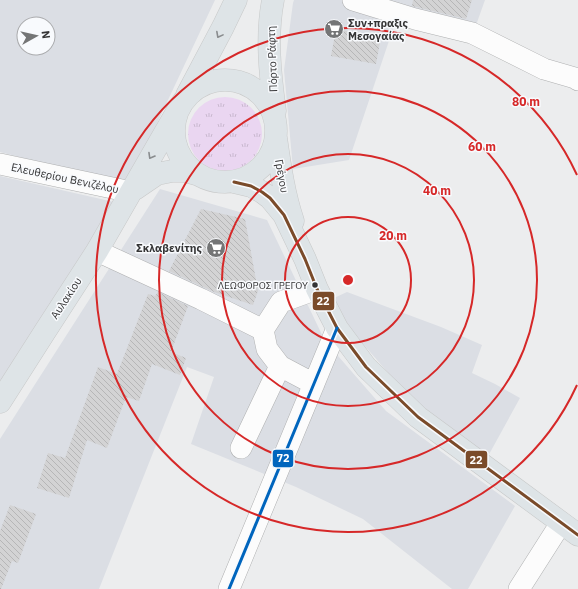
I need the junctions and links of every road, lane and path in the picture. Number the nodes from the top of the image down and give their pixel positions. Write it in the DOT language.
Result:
graph roads {
  1 [pos="236,0"];
  2 [pos="273,0"];
  3 [pos="353,0"];
  4 [pos="578,80"];
  5 [pos="182,103"];
  6 [pos="276,128"];
  7 [pos="0,164"];
  8 [pos="199,175"];
  9 [pos="234,182"];
  10 [pos="131,192"];
  11 [pos="97,251"];
  12 [pos="305,259"];
  13 [pos="317,289"];
  14 [pos="337,328"];
  15 [pos="263,330"];
  16 [pos="280,366"];
  17 [pos="314,384"];
  18 [pos="0,402"];
  19 [pos="241,448"];
  20 [pos="569,529"];
  21 [pos="230,589"];
  22 [pos="519,589"];
  1 -- 5 [label="main road, one-way"];
  2 -- 6 [label="main road, Πόρτο Ράφτη"];
  3 -- 4 [label="street"];
  5 -- 6 [label="main road"];
  5 -- 8 [label="main road"];
  5 -- 10 [label="main road, Αυλακίου, one-way"];
  6 -- 9 [label="main road"];
  6 -- 12 [label="main road, Γρέγου"];
  7 -- 10 [label="street, Ελευθερίου Βενιζέλου"];
  8 -- 9 [label="main road"];
  8 -- 10 [label="main road, Αυλακίου"];
  9 -- 12 [label="main road, Γρέγου"];
  10 -- 11 [label="main road, Αυλακίου"];
  11 -- 15 [label="street"];
  11 -- 18 [label="main road, Αυλακίου"];
  12 -- 13 [label="main road, Γρέγου"];
  13 -- 14 [label="main road, Γρέγου"];
  13 -- 15 [label="street"];
  14 -- 17 [label="street"];
  14 -- 20 [label="main road, Γρέγου"];
  15 -- 16 [label="street"];
  16 -- 17 [label="street"];
  16 -- 19 [label="street"];
  17 -- 21 [label="street"];
  20 -- 22 [label="street"];
}
